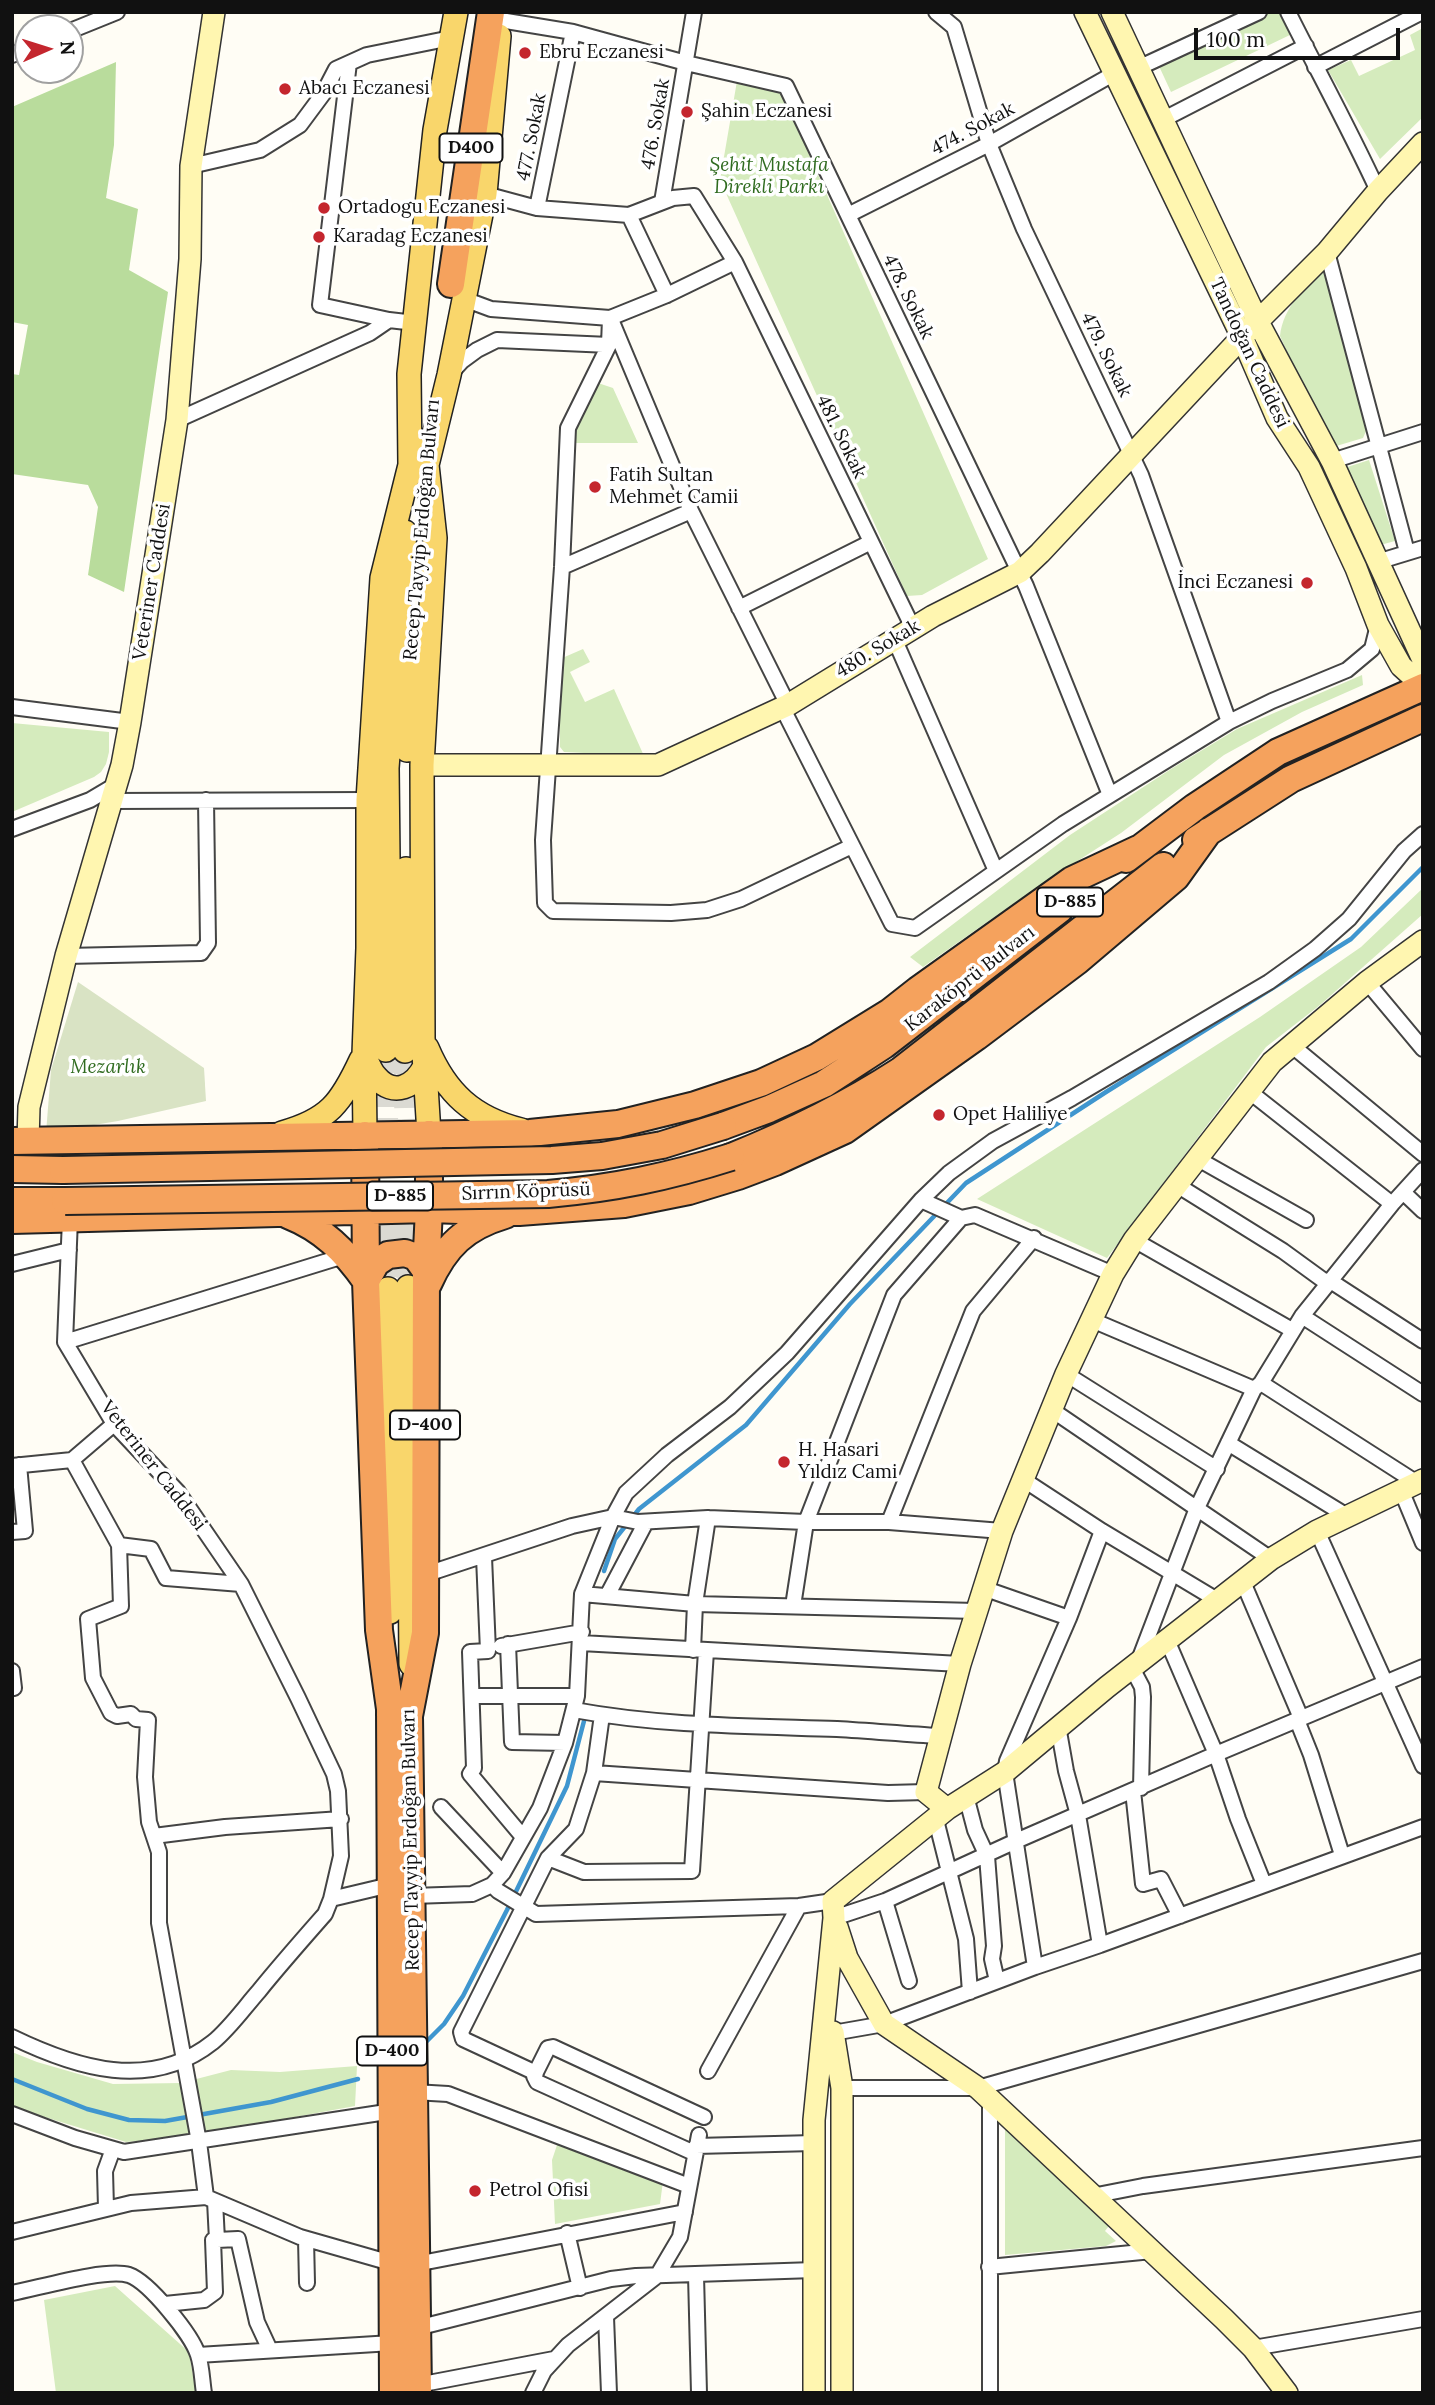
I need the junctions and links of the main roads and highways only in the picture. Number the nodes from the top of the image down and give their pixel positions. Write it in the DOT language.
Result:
graph roads {
  1 [pos="456,12"];
  2 [pos="474,12"];
  3 [pos="498,15"];
  4 [pos="450,286"];
  5 [pos="418,465"];
  6 [pos="1423,687"];
  7 [pos="1423,718"];
  8 [pos="1209,831"];
  9 [pos="1138,849"];
  10 [pos="394,1048"];
  11 [pos="425,1066"];
  12 [pos="723,1126"];
  13 [pos="530,1133"];
  14 [pos="429,1134"];
  15 [pos="365,1135"];
  16 [pos="267,1138"];
  17 [pos="20,1141"];
  18 [pos="732,1157"];
  19 [pos="12,1169"];
  20 [pos="12,1201"];
  21 [pos="429,1209"];
  22 [pos="67,1210"];
  23 [pos="366,1212"];
  24 [pos="519,1212"];
  25 [pos="287,1214"];
  26 [pos="12,1220"];
  27 [pos="403,1284"];
  28 [pos="400,1712"];
  29 [pos="401,1891"];
  30 [pos="403,2264"];
  31 [pos="410,2390"];
  1 -- 5 [label="main road"];
  2 -- 4 [label="highway, Recep Tayyip Erdoğan Bulvarı / D400"];
  3 -- 4 [label="highway, Recep Tayyip Erdoğan Bulvarı / D400"];
  3 -- 4 [label="main road"];
  4 -- 5 [label="main road, Recep Tayyip Erdoğan Bulvarı"];
  4 -- 5 [label="main road"];
  5 -- 10 [label="main road, Recep Tayyip Erdoğan Bulvarı"];
  5 -- 10 [label="main road"];
  5 -- 10 [label="main road"];
  6 -- 9 [label="highway, Karaköprü Bulvarı / D-885"];
  7 -- 8 [label="highway, Karaköprü Bulvarı / D-885"];
  8 -- 18 [label="highway, Karaköprü Bulvarı / D-885"];
  8 -- 24 [label="highway"];
  9 -- 12 [label="highway, Karaköprü Bulvarı / D-885"];
  9 -- 13 [label="highway"];
  10 -- 11 [label="main road"];
  10 -- 11 [label="main road"];
  10 -- 13 [label="main road"];
  10 -- 15 [label="main road"];
  10 -- 16 [label="main road"];
  11 -- 14 [label="main road"];
  12 -- 19 [label="highway, Sırrın Köprüsü / D-885, bridge"];
  13 -- 14 [label="highway"];
  14 -- 15 [label="highway"];
  14 -- 21 [label="highway, D-400"];
  15 -- 16 [label="highway"];
  15 -- 23 [label="highway"];
  16 -- 17 [label="highway"];
  18 -- 22 [label="highway, Sırrın Köprüsü / D-885, bridge"];
  20 -- 22 [label="highway, D-885"];
  21 -- 23 [label="highway"];
  21 -- 24 [label="highway"];
  21 -- 27 [label="highway, D-400"];
  22 -- 25 [label="highway"];
  22 -- 26 [label="highway"];
  23 -- 25 [label="highway"];
  23 -- 27 [label="highway"];
  24 -- 27 [label="highway"];
  25 -- 27 [label="highway"];
  27 -- 28 [label="main road, Recep Tayyip Erdoğan Bulvarı"];
  27 -- 28 [label="highway, D-400"];
  27 -- 28 [label="highway, D-400"];
  28 -- 29 [label="highway, Recep Tayyip Erdoğan Bulvarı / D-400"];
  29 -- 30 [label="highway, Recep Tayyip Erdoğan Bulvarı / D-400"];
  29 -- 30 [label="highway, Recep Tayyip Erdoğan Bulvarı / D-400"];
  30 -- 31 [label="highway, Recep Tayyip Erdoğan Bulvarı / D-400"];
  30 -- 31 [label="highway, Recep Tayyip Erdoğan Bulvarı / D-400"];
}
